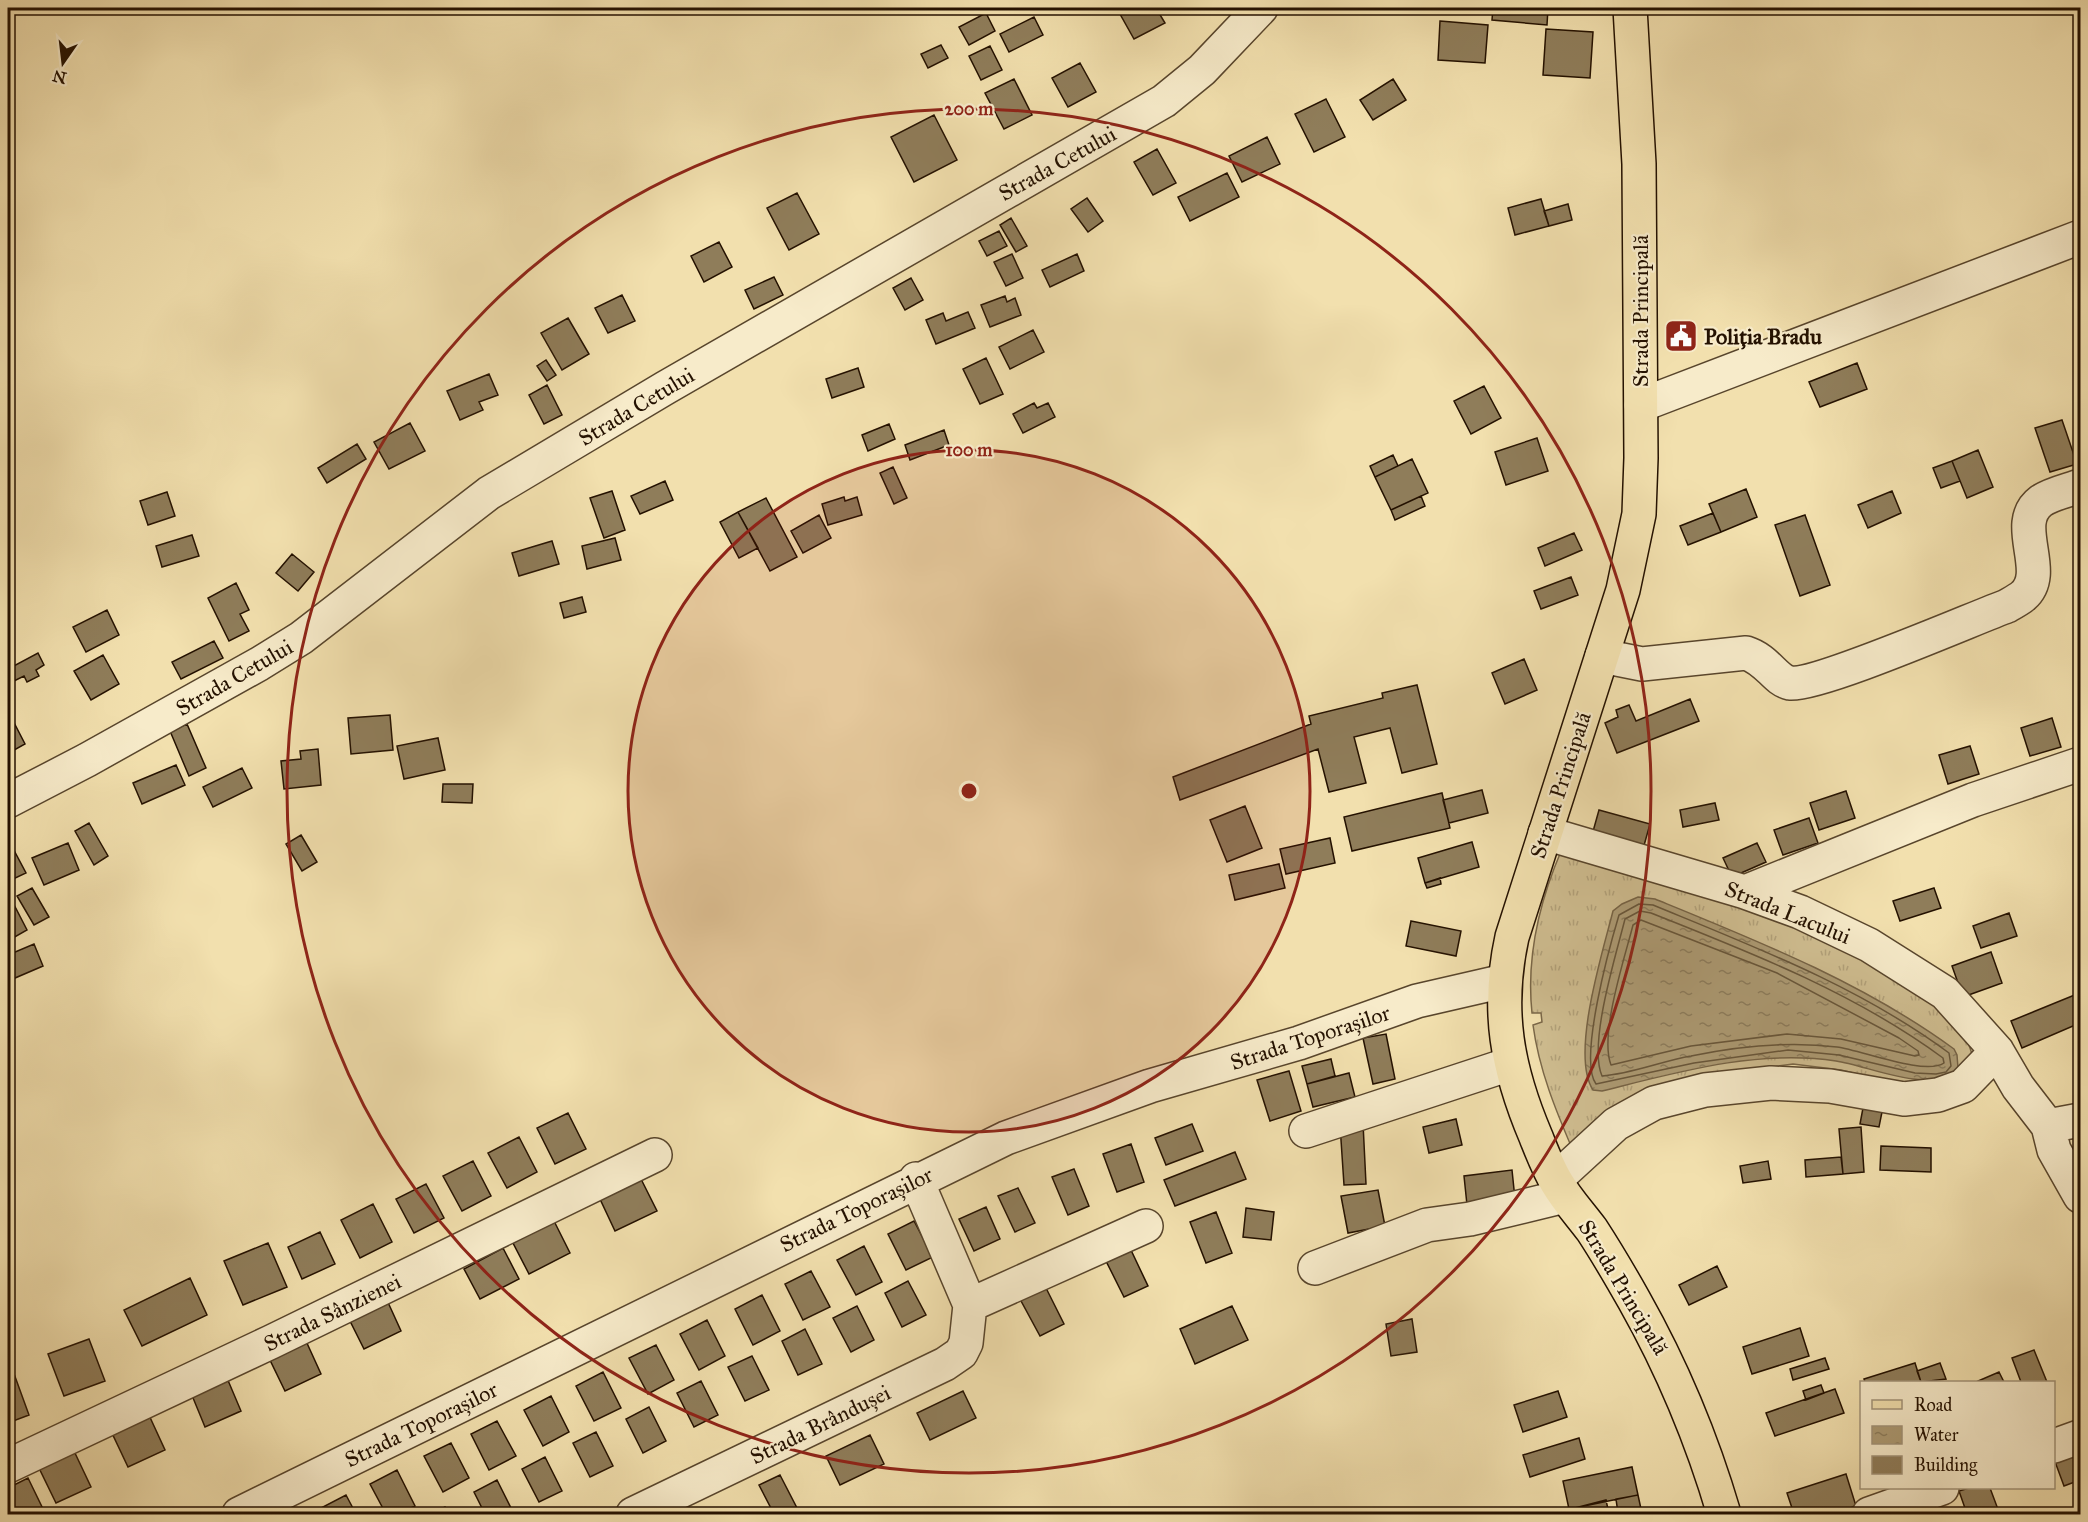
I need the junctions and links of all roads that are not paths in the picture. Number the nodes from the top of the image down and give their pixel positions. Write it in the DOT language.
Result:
graph roads {
  1 [pos="1261,8"];
  2 [pos="1630,8"];
  3 [pos="2080,237"];
  4 [pos="1641,405"];
  5 [pos="2080,486"];
  6 [pos="1602,656"];
  7 [pos="2080,764"];
  8 [pos="8,801"];
  9 [pos="1545,832"];
  10 [pos="1745,892"];
  11 [pos="1504,981"];
  12 [pos="1997,1051"];
  13 [pos="1510,1064"];
  14 [pos="2080,1120"];
  15 [pos="2048,1126"];
  16 [pos="1306,1131"];
  17 [pos="655,1155"];
  18 [pos="916,1179"];
  19 [pos="1560,1188"];
  20 [pos="2080,1196"];
  21 [pos="1146,1226"];
  22 [pos="1315,1268"];
  23 [pos="970,1305"];
  24 [pos="8,1466"];
  25 [pos="1939,1489"];
  26 [pos="239,1515"];
  27 [pos="633,1515"];
  28 [pos="1724,1515"];
  29 [pos="1869,1515"];
  1 -- 8 [label="street, Strada Cetului"];
  2 -- 4 [label="main road, Strada Principală"];
  3 -- 4 [label="street"];
  4 -- 6 [label="main road, Strada Principală"];
  5 -- 6 [label="street"];
  6 -- 9 [label="main road, Strada Principală"];
  7 -- 10 [label="street"];
  9 -- 10 [label="street, Strada Lacului"];
  9 -- 11 [label="main road, Strada Principală"];
  10 -- 12 [label="street, Strada Lacului"];
  11 -- 13 [label="main road, Strada Principală"];
  11 -- 18 [label="street, Strada Toporașilor"];
  12 -- 15 [label="street, Strada Lacului"];
  12 -- 19 [label="street"];
  13 -- 16 [label="street"];
  13 -- 19 [label="main road, Strada Principală"];
  14 -- 15 [label="street"];
  15 -- 20 [label="street"];
  17 -- 24 [label="street, Strada Sânzienei"];
  18 -- 23 [label="street, Strada Brândușei"];
  18 -- 26 [label="street, Strada Toporașilor"];
  19 -- 22 [label="street"];
  19 -- 28 [label="main road, Strada Principală"];
  21 -- 23 [label="street"];
  23 -- 27 [label="street, Strada Brândușei"];
  25 -- 29 [label="street"];
}
